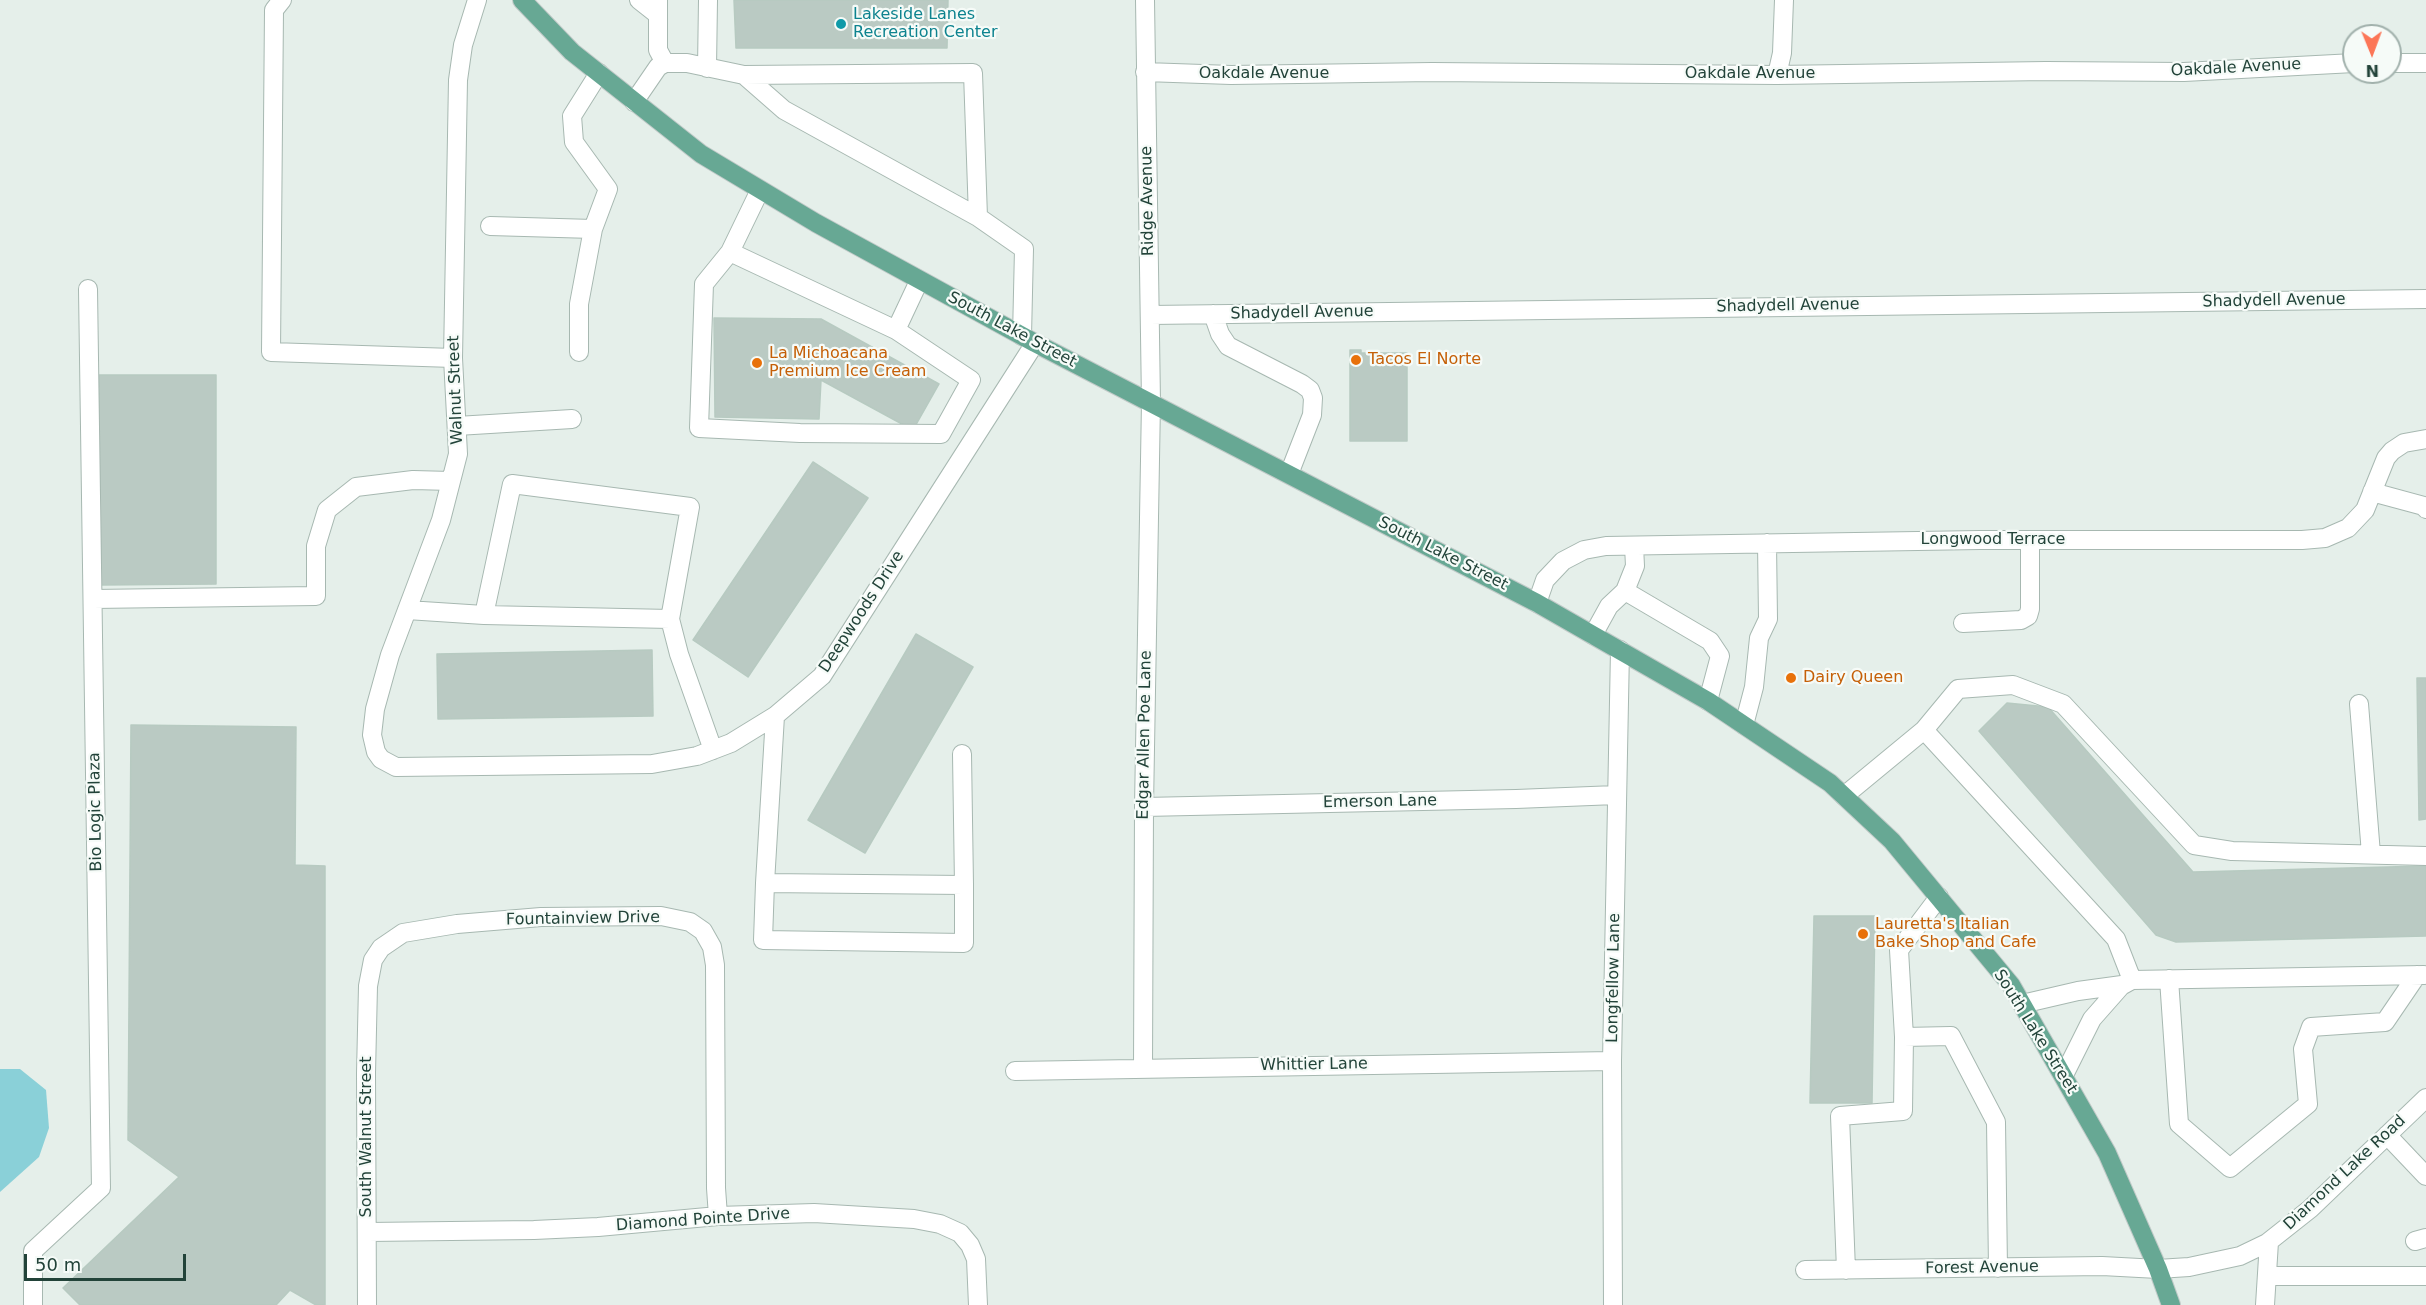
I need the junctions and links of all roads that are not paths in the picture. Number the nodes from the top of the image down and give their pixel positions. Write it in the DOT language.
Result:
graph roads {
  1 [pos="282,0"];
  2 [pos="476,0"];
  3 [pos="522,0"];
  4 [pos="639,0"];
  5 [pos="708,0"];
  6 [pos="1145,0"];
  7 [pos="1784,0"];
  8 [pos="658,7"];
  9 [pos="665,63"];
  10 [pos="2402,63"];
  11 [pos="2426,63"];
  12 [pos="2342,64"];
  13 [pos="707,68"];
  14 [pos="1146,72"];
  15 [pos="599,73"];
  16 [pos="744,75"];
  17 [pos="1777,75"];
  18 [pos="634,102"];
  19 [pos="760,190"];
  20 [pos="978,218"];
  21 [pos="490,226"];
  22 [pos="593,229"];
  23 [pos="730,252"];
  24 [pos="919,280"];
  25 [pos="88,289"];
  26 [pos="2426,299"];
  27 [pos="1213,314"];
  28 [pos="1150,315"];
  29 [pos="896,330"];
  30 [pos="1029,339"];
  31 [pos="579,352"];
  32 [pos="453,358"];
  33 [pos="1151,402"];
  34 [pos="955,409"];
  35 [pos="572,419"];
  36 [pos="983,424"];
  37 [pos="457,426"];
  38 [pos="2426,440"];
  39 [pos="1289,474"];
  40 [pos="451,482"];
  41 [pos="2373,492"];
  42 [pos="2426,509"];
  43 [pos="2030,540"];
  44 [pos="1767,543"];
  45 [pos="1634,546"];
  46 [pos="1624,591"];
  47 [pos="93,599"];
  48 [pos="1537,603"];
  49 [pos="407,610"];
  50 [pos="484,615"];
  51 [pos="670,619"];
  52 [pos="1963,623"];
  53 [pos="1593,635"];
  54 [pos="1620,650"];
  55 [pos="1708,700"];
  56 [pos="2358,704"];
  57 [pos="775,717"];
  58 [pos="1744,725"];
  59 [pos="1924,730"];
  60 [pos="713,750"];
  61 [pos="962,754"];
  62 [pos="423,767"];
  63 [pos="1616,795"];
  64 [pos="1844,796"];
  65 [pos="1144,807"];
  66 [pos="2371,854"];
  67 [pos="2426,856"];
  68 [pos="765,883"];
  69 [pos="964,885"];
  70 [pos="1938,897"];
  71 [pos="371,969"];
  72 [pos="2422,975"];
  73 [pos="2169,979"];
  74 [pos="2127,983"];
  75 [pos="2022,1004"];
  76 [pos="1904,1037"];
  77 [pos="1612,1061"];
  78 [pos="1143,1068"];
  79 [pos="1016,1071"];
  80 [pos="2064,1075"];
  81 [pos="2426,1098"];
  82 [pos="2387,1135"];
  83 [pos="2426,1176"];
  84 [pos="718,1216"];
  85 [pos="368,1232"];
  86 [pos="2269,1242"];
  87 [pos="1998,1268"];
  88 [pos="2158,1269"];
  89 [pos="1805,1270"];
  90 [pos="1846,1270"];
  91 [pos="2267,1276"];
  92 [pos="2426,1276"];
  93 [pos="33,1305"];
  94 [pos="367,1305"];
  95 [pos="978,1305"];
  96 [pos="1614,1305"];
  97 [pos="2171,1305"];
  98 [pos="2265,1305"];
  1 -- 32 [label="street"];
  2 -- 32 [label="street, Walnut Street"];
  3 -- 15 [label="main road, South Lake Street"];
  4 -- 8 [label="street"];
  5 -- 13 [label="street"];
  6 -- 14 [label="street, Ridge Avenue"];
  7 -- 17 [label="street"];
  8 -- 9 [label="street"];
  9 -- 13 [label="street"];
  9 -- 18 [label="street"];
  10 -- 11 [label="street"];
  12 -- 17 [label="street, Oakdale Avenue"];
  13 -- 16 [label="street"];
  14 -- 17 [label="street, Oakdale Avenue"];
  14 -- 28 [label="street, Ridge Avenue"];
  15 -- 18 [label="main road, South Lake Street"];
  15 -- 22 [label="street"];
  16 -- 20 [label="street"];
  16 -- 20 [label="street"];
  18 -- 19 [label="main road, South Lake Street"];
  19 -- 23 [label="street"];
  19 -- 24 [label="main road, South Lake Street"];
  20 -- 30 [label="street"];
  21 -- 22 [label="street"];
  22 -- 31 [label="street"];
  23 -- 29 [label="street"];
  23 -- 34 [label="street"];
  24 -- 29 [label="street"];
  24 -- 30 [label="main road, South Lake Street"];
  25 -- 47 [label="street, Bio Logic Plaza"];
  26 -- 27 [label="street, Shadydell Avenue"];
  27 -- 28 [label="street, Shadydell Avenue"];
  27 -- 39 [label="street"];
  28 -- 33 [label="street, Ridge Avenue"];
  29 -- 34 [label="street"];
  30 -- 33 [label="main road, South Lake Street"];
  30 -- 36 [label="street, Deepwoods Drive"];
  32 -- 37 [label="street, Walnut Street"];
  33 -- 39 [label="main road, South Lake Street"];
  33 -- 65 [label="street, Edgar Allen Poe Lane"];
  34 -- 36 [label="street"];
  35 -- 37 [label="street"];
  36 -- 57 [label="street, Deepwoods Drive"];
  37 -- 40 [label="street, Walnut Street"];
  38 -- 41 [label="street, Longwood Terrace"];
  39 -- 48 [label="main road, South Lake Street"];
  40 -- 47 [label="street"];
  40 -- 49 [label="street, Walnut Street"];
  41 -- 42 [label="street"];
  41 -- 43 [label="street, Longwood Terrace"];
  43 -- 44 [label="street, Longwood Terrace"];
  43 -- 52 [label="street"];
  44 -- 45 [label="street, Longwood Terrace"];
  44 -- 58 [label="street"];
  45 -- 46 [label="street"];
  45 -- 48 [label="street, Longwood Terrace"];
  46 -- 53 [label="street"];
  46 -- 55 [label="street"];
  47 -- 93 [label="street, Bio Logic Plaza"];
  48 -- 53 [label="main road, South Lake Street"];
  49 -- 50 [label="street"];
  49 -- 62 [label="street, Walnut Street"];
  50 -- 51 [label="street"];
  50 -- 51 [label="street"];
  51 -- 60 [label="street"];
  53 -- 54 [label="main road, South Lake Street"];
  54 -- 55 [label="main road, South Lake Street"];
  54 -- 63 [label="street, Longfellow Lane"];
  55 -- 58 [label="main road, South Lake Street"];
  56 -- 66 [label="street"];
  57 -- 60 [label="street, Deepwoods Drive"];
  57 -- 68 [label="street"];
  58 -- 64 [label="main road, South Lake Street"];
  59 -- 64 [label="street"];
  59 -- 66 [label="street"];
  59 -- 74 [label="street"];
  60 -- 62 [label="street, Deepwoods Drive"];
  61 -- 69 [label="street"];
  63 -- 65 [label="street, Emerson Lane"];
  63 -- 77 [label="street, Longfellow Lane"];
  64 -- 70 [label="main road, South Lake Street"];
  65 -- 78 [label="street, Edgar Allen Poe Lane"];
  66 -- 67 [label="street"];
  68 -- 69 [label="street"];
  68 -- 69 [label="street"];
  70 -- 75 [label="main road, South Lake Street"];
  70 -- 76 [label="street"];
  71 -- 84 [label="street, Fountainview Drive"];
  71 -- 85 [label="street, South Walnut Street"];
  72 -- 73 [label="street"];
  72 -- 73 [label="street"];
  73 -- 74 [label="street"];
  74 -- 75 [label="street"];
  74 -- 80 [label="street"];
  75 -- 80 [label="main road, South Lake Street"];
  76 -- 87 [label="street"];
  76 -- 90 [label="street"];
  77 -- 78 [label="street, Whittier Lane"];
  77 -- 96 [label="street, Longfellow Lane"];
  78 -- 79 [label="street, Whittier Lane"];
  80 -- 88 [label="main road, South Lake Street"];
  81 -- 82 [label="street, Diamond Lake Road"];
  82 -- 83 [label="street"];
  82 -- 86 [label="street, Diamond Lake Road"];
  84 -- 85 [label="street, Diamond Pointe Drive"];
  84 -- 95 [label="street, Diamond Pointe Drive"];
  85 -- 94 [label="street, South Walnut Street"];
  86 -- 88 [label="street, Diamond Lake Road"];
  86 -- 91 [label="street"];
  87 -- 88 [label="street, Forest Avenue"];
  87 -- 90 [label="street, Forest Avenue"];
  88 -- 97 [label="main road, South Lake Street"];
  89 -- 90 [label="street, Forest Avenue"];
  91 -- 92 [label="street"];
  91 -- 98 [label="street"];
}
